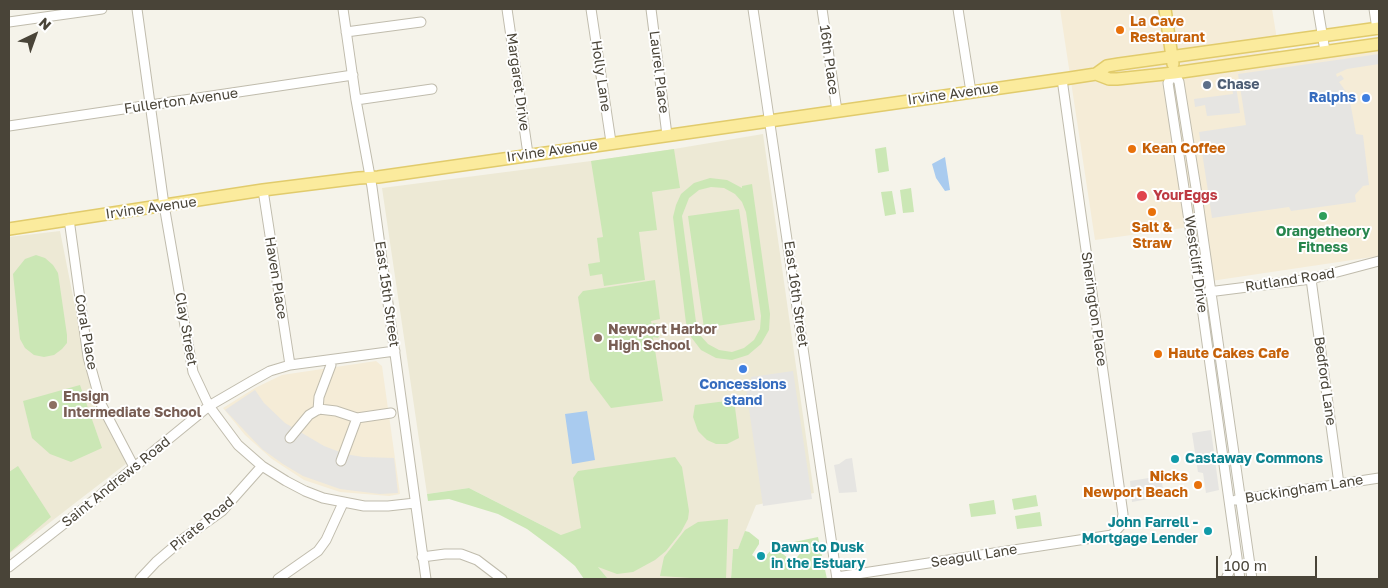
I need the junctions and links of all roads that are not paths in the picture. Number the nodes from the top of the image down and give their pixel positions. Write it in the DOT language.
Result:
graph roads {
  1 [pos="102,9"];
  2 [pos="137,9"];
  3 [pos="343,9"];
  4 [pos="507,9"];
  5 [pos="591,9"];
  6 [pos="650,9"];
  7 [pos="754,9"];
  8 [pos="822,9"];
  9 [pos="958,9"];
  10 [pos="1164,9"];
  11 [pos="1318,9"];
  12 [pos="1374,9"];
  13 [pos="9,22"];
  14 [pos="420,22"];
  15 [pos="1378,28"];
  16 [pos="346,32"];
  17 [pos="1322,36"];
  18 [pos="1379,44"];
  19 [pos="1324,51"];
  20 [pos="1172,58"];
  21 [pos="1174,73"];
  22 [pos="1096,74"];
  23 [pos="352,75"];
  24 [pos="1062,79"];
  25 [pos="432,89"];
  26 [pos="970,92"];
  27 [pos="356,100"];
  28 [pos="151,105"];
  29 [pos="837,111"];
  30 [pos="770,121"];
  31 [pos="9,126"];
  32 [pos="667,135"];
  33 [pos="611,142"];
  34 [pos="1177,142"];
  35 [pos="528,154"];
  36 [pos="1194,172"];
  37 [pos="369,177"];
  38 [pos="263,190"];
  39 [pos="164,205"];
  40 [pos="1200,215"];
  41 [pos="1188,216"];
  42 [pos="69,219"];
  43 [pos="9,229"];
  44 [pos="1379,261"];
  45 [pos="1311,279"];
  46 [pos="1211,292"];
  47 [pos="1200,293"];
  48 [pos="395,351"];
  49 [pos="290,365"];
  50 [pos="332,366"];
  51 [pos="209,406"];
  52 [pos="318,410"];
  53 [pos="391,413"];
  54 [pos="357,418"];
  55 [pos="290,438"];
  56 [pos="341,461"];
  57 [pos="262,466"];
  58 [pos="134,467"];
  59 [pos="1379,478"];
  60 [pos="1338,484"];
  61 [pos="1241,499"];
  62 [pos="1229,502"];
  63 [pos="343,503"];
  64 [pos="415,503"];
  65 [pos="1112,535"];
  66 [pos="1236,553"];
  67 [pos="422,557"];
  68 [pos="9,567"];
  69 [pos="837,578"];
  70 [pos="140,579"];
  71 [pos="278,579"];
  72 [pos="426,579"];
  73 [pos="502,579"];
  74 [pos="1226,579"];
  75 [pos="1240,579"];
  76 [pos="1252,579"];
  1 -- 13 [label="street"];
  2 -- 28 [label="street, Clay Street"];
  3 -- 16 [label="street, East 15th Street"];
  4 -- 35 [label="street, Margaret Drive"];
  5 -- 33 [label="street, Holly Lane"];
  6 -- 32 [label="street, Laurel Place"];
  7 -- 30 [label="street, East 16th Street"];
  8 -- 29 [label="street, 16th Place"];
  9 -- 26 [label="street"];
  10 -- 20 [label="main road"];
  11 -- 17 [label="street"];
  12 -- 15 [label="street"];
  14 -- 16 [label="street"];
  15 -- 17 [label="main road, Irvine Avenue"];
  16 -- 23 [label="street, East 15th Street"];
  17 -- 19 [label="street"];
  17 -- 20 [label="main road, Irvine Avenue"];
  18 -- 19 [label="main road, Irvine Avenue"];
  19 -- 21 [label="main road, Irvine Avenue"];
  20 -- 21 [label="main road"];
  20 -- 22 [label="main road, Irvine Avenue"];
  21 -- 22 [label="main road, Irvine Avenue"];
  21 -- 34 [label="street, Westcliff Drive"];
  21 -- 36 [label="street, Westcliff Drive"];
  22 -- 24 [label="main road, Irvine Avenue"];
  23 -- 27 [label="street, East 15th Street"];
  23 -- 28 [label="street, Fullerton Avenue"];
  24 -- 26 [label="main road, Irvine Avenue"];
  24 -- 65 [label="street, Sherington Place"];
  25 -- 27 [label="street"];
  26 -- 29 [label="main road, Irvine Avenue"];
  27 -- 37 [label="street, East 15th Street"];
  28 -- 31 [label="street, Fullerton Avenue"];
  28 -- 39 [label="street, Clay Street"];
  29 -- 30 [label="main road, Irvine Avenue"];
  30 -- 32 [label="main road, Irvine Avenue"];
  30 -- 69 [label="street, East 16th Street"];
  32 -- 33 [label="main road, Irvine Avenue"];
  33 -- 35 [label="main road, Irvine Avenue"];
  34 -- 36 [label="street"];
  34 -- 41 [label="street, Westcliff Drive"];
  35 -- 37 [label="main road, Irvine Avenue"];
  36 -- 40 [label="street, Westcliff Drive"];
  37 -- 38 [label="main road, Irvine Avenue"];
  37 -- 48 [label="street, East 15th Street"];
  38 -- 39 [label="main road, Irvine Avenue"];
  38 -- 49 [label="street, Haven Place"];
  39 -- 42 [label="main road, Irvine Avenue"];
  39 -- 51 [label="street, Clay Street"];
  40 -- 41 [label="street"];
  40 -- 46 [label="street, Westcliff Drive"];
  41 -- 47 [label="street, Westcliff Drive"];
  42 -- 43 [label="main road, Irvine Avenue"];
  42 -- 58 [label="street, Coral Place"];
  44 -- 45 [label="street, Rutland Road"];
  45 -- 46 [label="street, Rutland Road"];
  45 -- 60 [label="street, Bedford Lane"];
  46 -- 47 [label="street, Rutland Road"];
  46 -- 61 [label="street, Westcliff Drive"];
  47 -- 62 [label="street, Westcliff Drive"];
  48 -- 49 [label="street, Saint Andrews Road"];
  48 -- 64 [label="street, East 15th Street"];
  49 -- 51 [label="street, Saint Andrews Road"];
  50 -- 52 [label="street"];
  51 -- 57 [label="street, Clay Street"];
  51 -- 58 [label="street, Saint Andrews Road"];
  52 -- 54 [label="street"];
  52 -- 55 [label="street"];
  53 -- 54 [label="street"];
  54 -- 56 [label="street"];
  57 -- 63 [label="street, Clay Street"];
  57 -- 70 [label="street, Pirate Road"];
  58 -- 68 [label="street, Saint Andrews Road"];
  59 -- 60 [label="street, Buckingham Lane"];
  60 -- 61 [label="street, Buckingham Lane"];
  61 -- 62 [label="street, Buckingham Lane"];
  61 -- 76 [label="street, Westcliff Drive"];
  62 -- 66 [label="street, Westcliff Drive"];
  63 -- 64 [label="street, Clay Street"];
  63 -- 71 [label="street"];
  64 -- 67 [label="street, East 15th Street"];
  65 -- 69 [label="street, Seagull Lane"];
  66 -- 74 [label="street"];
  66 -- 75 [label="street, Westcliff Drive"];
  67 -- 72 [label="street, East 15th Street"];
  67 -- 73 [label="street"];
}
